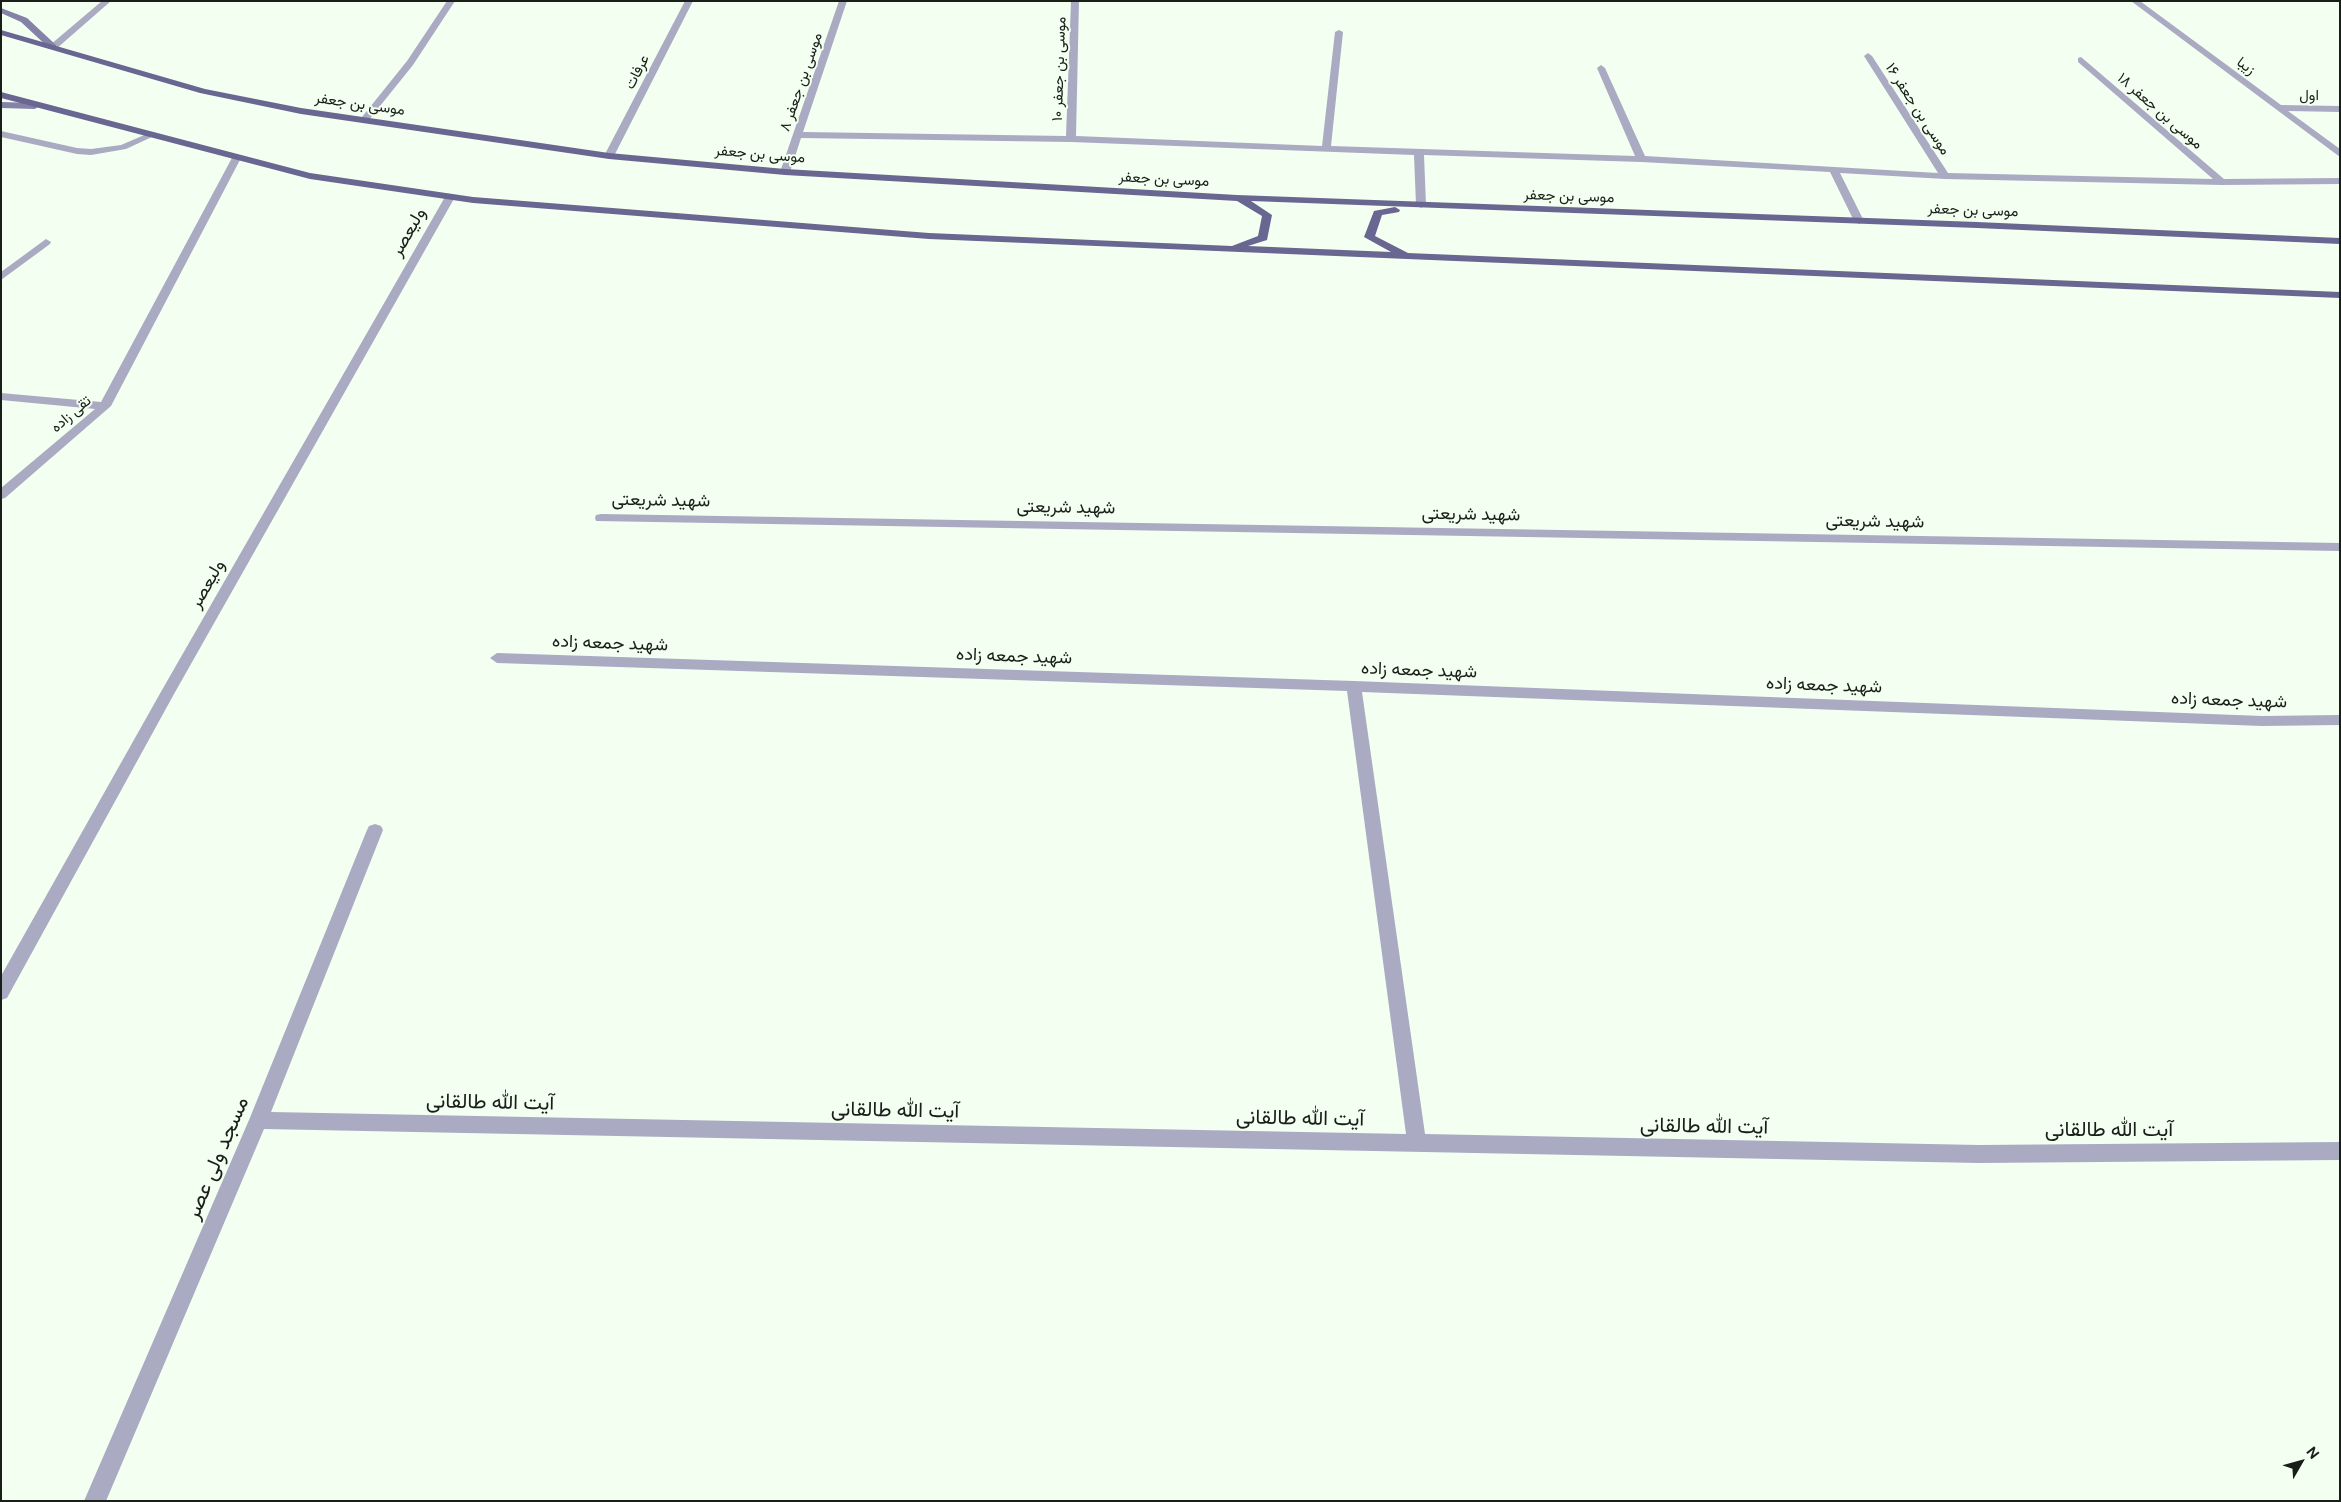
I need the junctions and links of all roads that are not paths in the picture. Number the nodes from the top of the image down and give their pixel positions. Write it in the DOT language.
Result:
graph roads {
  1 [pos="107,1"];
  2 [pos="451,1"];
  3 [pos="689,1"];
  4 [pos="843,1"];
  5 [pos="1075,1"];
  6 [pos="2135,1"];
  7 [pos="1,10"];
  8 [pos="1,32"];
  9 [pos="1339,32"];
  10 [pos="53,47"];
  11 [pos="1868,56"];
  12 [pos="2081,60"];
  13 [pos="1601,68"];
  14 [pos="1,95"];
  15 [pos="1,105"];
  16 [pos="35,106"];
  17 [pos="2279,108"];
  18 [pos="2340,109"];
  19 [pos="365,119"];
  20 [pos="1,134"];
  21 [pos="798,135"];
  22 [pos="149,136"];
  23 [pos="1070,138"];
  24 [pos="1326,149"];
  25 [pos="1419,152"];
  26 [pos="2340,154"];
  27 [pos="609,156"];
  28 [pos="236,158"];
  29 [pos="1641,159"];
  30 [pos="1833,169"];
  31 [pos="785,172"];
  32 [pos="1945,176"];
  33 [pos="2340,181"];
  34 [pos="2222,182"];
  35 [pos="450,196"];
  36 [pos="1237,198"];
  37 [pos="1421,205"];
  38 [pos="1859,221"];
  39 [pos="2340,241"];
  40 [pos="46,242"];
  41 [pos="1225,250"];
  42 [pos="1406,257"];
  43 [pos="1,277"];
  44 [pos="2340,295"];
  45 [pos="1,396"];
  46 [pos="105,406"];
  47 [pos="1,495"];
  48 [pos="601,518"];
  49 [pos="2340,547"];
  50 [pos="497,658"];
  51 [pos="1354,686"];
  52 [pos="2340,720"];
  53 [pos="375,830"];
  54 [pos="1,993"];
  55 [pos="258,1120"];
  56 [pos="1417,1143"];
  57 [pos="2340,1151"];
  58 [pos="95,1501"];
  1 -- 10 [label="street"];
  2 -- 19 [label="street"];
  3 -- 27 [label="street, عرفات"];
  4 -- 21 [label="street, موسی بن جعفر ۸"];
  5 -- 23 [label="street, موسی بن جعفر ۱۰"];
  6 -- 17 [label="street, زیبا"];
  7 -- 10 [label="main road"];
  8 -- 10 [label="main road, موسی بن جعفر"];
  9 -- 24 [label="street"];
  10 -- 19 [label="main road, موسی بن جعفر"];
  11 -- 32 [label="street, موسی بن جعفر ۱۶"];
  12 -- 34 [label="street, موسی بن جعفر ۱۸"];
  13 -- 29 [label="street"];
  14 -- 16 [label="main road"];
  15 -- 16 [label="main road"];
  16 -- 22 [label="main road"];
  17 -- 18 [label="street, اول"];
  17 -- 26 [label="street, زیبا"];
  19 -- 27 [label="main road, موسی بن جعفر"];
  20 -- 22 [label="street"];
  21 -- 23 [label="street"];
  21 -- 31 [label="street, موسی بن جعفر ۸"];
  22 -- 28 [label="main road"];
  23 -- 24 [label="street"];
  24 -- 25 [label="street"];
  25 -- 29 [label="street"];
  25 -- 37 [label="street"];
  27 -- 31 [label="main road, موسی بن جعفر"];
  28 -- 35 [label="main road"];
  28 -- 46 [label="street"];
  29 -- 30 [label="street"];
  30 -- 32 [label="street"];
  30 -- 38 [label="street"];
  31 -- 36 [label="main road, موسی بن جعفر"];
  32 -- 34 [label="street"];
  33 -- 34 [label="street"];
  35 -- 41 [label="main road"];
  35 -- 54 [label="street, ولیعصر"];
  36 -- 37 [label="main road, موسی بن جعفر"];
  36 -- 41 [label="main road"];
  37 -- 38 [label="main road, موسی بن جعفر"];
  37 -- 42 [label="main road"];
  38 -- 39 [label="main road, موسی بن جعفر"];
  40 -- 43 [label="street"];
  41 -- 42 [label="main road"];
  42 -- 44 [label="main road"];
  45 -- 46 [label="street, تقی زاده"];
  46 -- 47 [label="street, تقی زاده"];
  48 -- 49 [label="street, شهید شریعتی"];
  50 -- 51 [label="street, شهید جمعه زاده"];
  51 -- 52 [label="street, شهید جمعه زاده"];
  51 -- 56 [label="street"];
  53 -- 55 [label="street, مسجد ولی عصر"];
  55 -- 56 [label="street, آیت الله طالقانی"];
  55 -- 58 [label="street, مسجد ولی عصر"];
  56 -- 57 [label="street, آیت الله طالقانی"];
}
